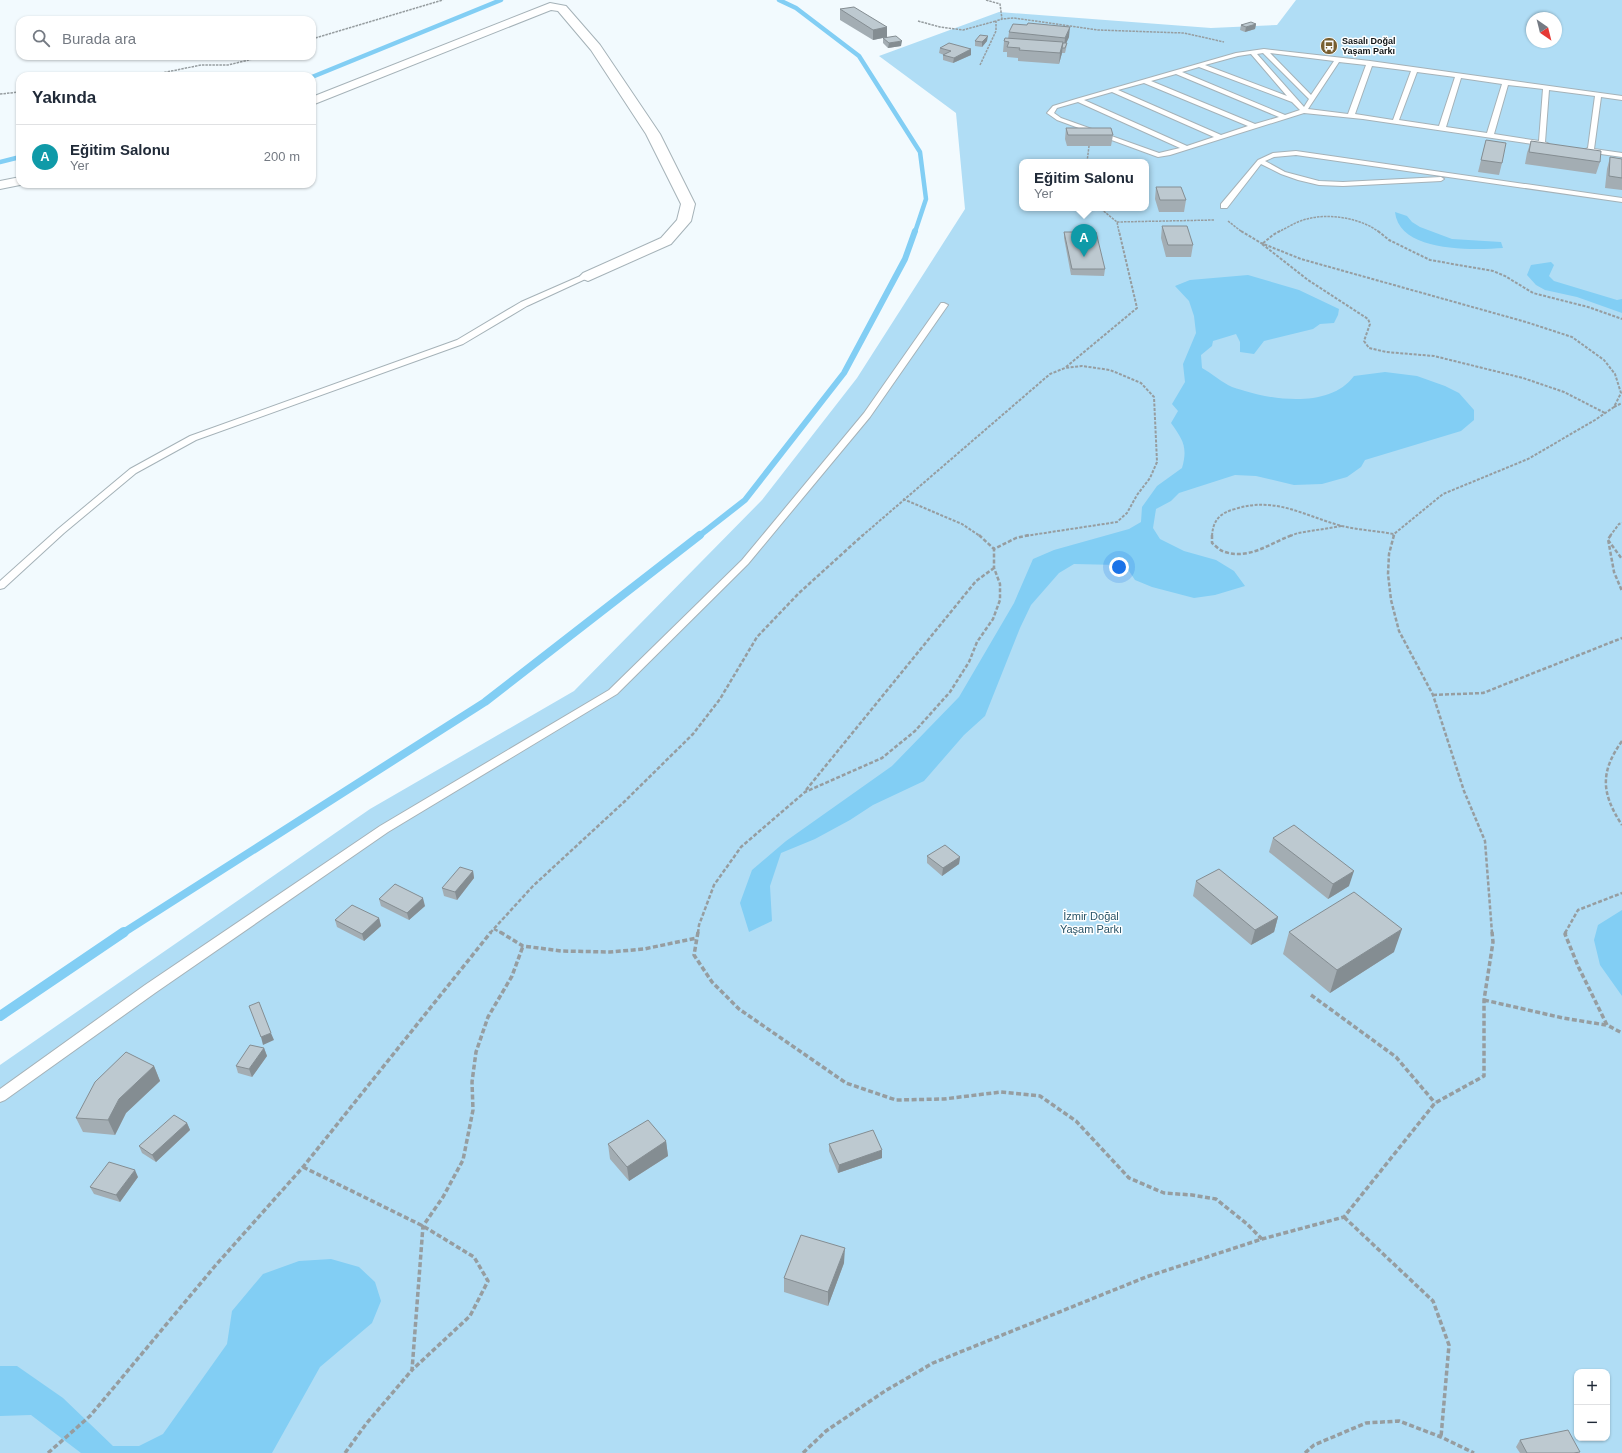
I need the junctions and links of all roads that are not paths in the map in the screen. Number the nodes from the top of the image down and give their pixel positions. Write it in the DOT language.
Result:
graph roads {
  1 [pos="1264,51"];
  2 [pos="1252,52"];
  3 [pos="1338,59"];
  4 [pos="1370,63"];
  5 [pos="1199,65"];
  6 [pos="1415,70"];
  7 [pos="1177,72"];
  8 [pos="1459,75"];
  9 [pos="1145,81"];
  10 [pos="1506,82"];
  11 [pos="1546,87"];
  12 [pos="1112,90"];
  13 [pos="1598,94"];
  14 [pos="1622,98"];
  15 [pos="316,99"];
  16 [pos="1312,99"];
  17 [pos="1078,100"];
  18 [pos="1294,101"];
  19 [pos="1304,111"];
  20 [pos="1351,115"];
  21 [pos="1285,117"];
  22 [pos="1396,121"];
  23 [pos="1254,126"];
  24 [pos="1442,128"];
  25 [pos="1490,135"];
  26 [pos="1219,137"];
  27 [pos="1542,143"];
  28 [pos="1556,145"];
  29 [pos="1186,148"];
  30 [pos="1577,148"];
  31 [pos="1591,150"];
  32 [pos="1622,155"];
  33 [pos="1260,161"];
  34 [pos="1463,178"];
  35 [pos="16,181"];
  36 [pos="0,185"];
  37 [pos="1622,200"];
  38 [pos="1224,206"];
  39 [pos="588,276"];
  40 [pos="944,305"];
  41 [pos="0,586"];
  42 [pos="0,1096"];
  1 -- 2 [label="lane"];
  1 -- 3 [label="lane"];
  1 -- 16 [label="lane"];
  2 -- 5 [label="lane"];
  2 -- 18 [label="lane"];
  3 -- 4 [label="lane"];
  3 -- 16 [label="lane"];
  4 -- 6 [label="lane"];
  4 -- 20 [label="lane"];
  5 -- 7 [label="lane"];
  5 -- 18 [label="lane"];
  6 -- 8 [label="lane"];
  6 -- 22 [label="lane"];
  7 -- 9 [label="lane"];
  7 -- 21 [label="lane"];
  8 -- 10 [label="lane"];
  8 -- 24 [label="lane"];
  9 -- 12 [label="lane"];
  9 -- 23 [label="lane"];
  10 -- 11 [label="lane"];
  10 -- 25 [label="lane"];
  11 -- 13 [label="lane"];
  11 -- 27 [label="lane"];
  12 -- 17 [label="lane"];
  12 -- 26 [label="lane"];
  13 -- 14 [label="lane"];
  13 -- 31 [label="lane"];
  15 -- 39 [label="street"];
  16 -- 19 [label="lane"];
  17 -- 29 [label="lane"];
  17 -- 29 [label="lane"];
  18 -- 19 [label="lane"];
  19 -- 20 [label="lane"];
  19 -- 21 [label="lane"];
  20 -- 22 [label="lane"];
  21 -- 23 [label="lane"];
  22 -- 24 [label="lane"];
  23 -- 26 [label="lane"];
  24 -- 25 [label="lane"];
  25 -- 27 [label="lane"];
  26 -- 29 [label="lane"];
  27 -- 28 [label="lane"];
  30 -- 31 [label="lane"];
  31 -- 32 [label="lane"];
  33 -- 34 [label="lane"];
  33 -- 34 [label="lane"];
  33 -- 38 [label="lane"];
  34 -- 37 [label="lane"];
  35 -- 36 [label="street"];
  39 -- 41 [label="lane"];
  40 -- 42 [label="lane"];
}
